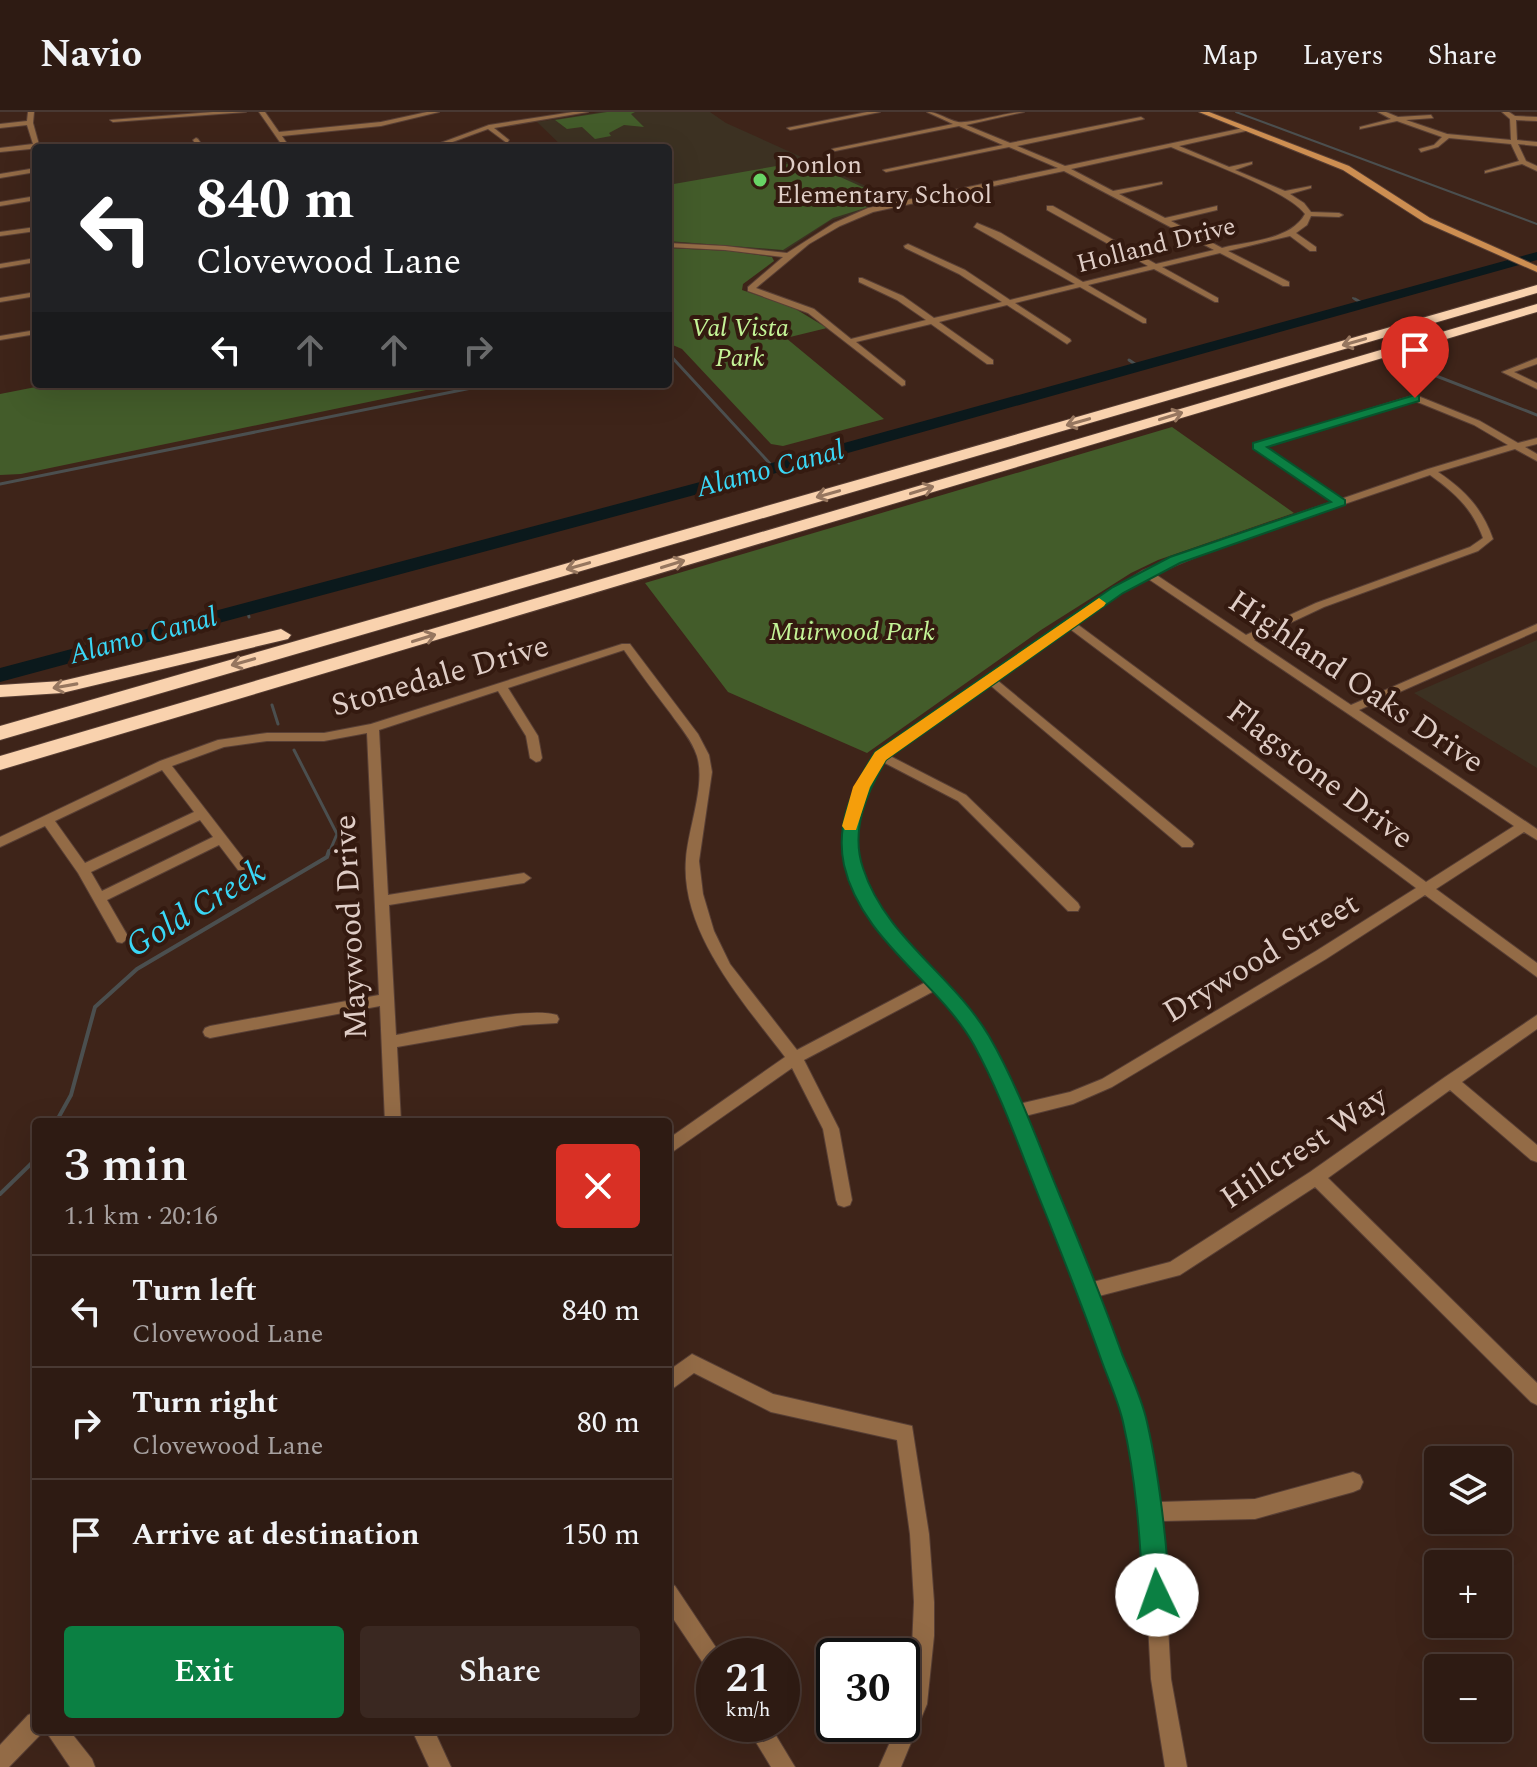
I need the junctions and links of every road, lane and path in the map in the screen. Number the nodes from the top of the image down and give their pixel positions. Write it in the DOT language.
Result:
graph roads {
  1 [pos="31,112"];
  2 [pos="243,112"];
  3 [pos="262,112"];
  4 [pos="432,112"];
  5 [pos="578,112"];
  6 [pos="585,112"];
  7 [pos="877,112"];
  8 [pos="930,112"];
  9 [pos="1021,112"];
  10 [pos="1188,112"];
  11 [pos="1203,112"];
  12 [pos="1381,112"];
  13 [pos="1505,112"];
  14 [pos="1431,117"];
  15 [pos="1513,118"];
  16 [pos="349,119"];
  17 [pos="1141,119"];
  18 [pos="1397,119"];
  19 [pos="1537,119"];
  20 [pos="113,120"];
  21 [pos="30,123"];
  22 [pos="959,123"];
  23 [pos="0,126"];
  24 [pos="355,127"];
  25 [pos="489,127"];
  26 [pos="790,128"];
  27 [pos="1362,128"];
  28 [pos="1248,129"];
  29 [pos="1238,132"];
  30 [pos="278,134"];
  31 [pos="1447,136"];
  32 [pos="196,140"];
  33 [pos="507,141"];
  34 [pos="1514,143"];
  35 [pos="35,144"];
  36 [pos="198,144"];
  37 [pos="284,144"];
  38 [pos="441,144"];
  39 [pos="1537,144"];
  40 [pos="1015,145"];
  41 [pos="1170,145"];
  42 [pos="32,147"];
  43 [pos="835,149"];
  44 [pos="0,150"];
  45 [pos="1421,150"];
  46 [pos="1523,162"];
  47 [pos="1250,163"];
  48 [pos="1064,168"];
  49 [pos="1537,169"];
  50 [pos="886,170"];
  51 [pos="1228,170"];
  52 [pos="32,171"];
  53 [pos="1487,172"];
  54 [pos="0,176"];
  55 [pos="1160,183"];
  56 [pos="1309,187"];
  57 [pos="1380,190"];
  58 [pos="1114,193"];
  59 [pos="1284,193"];
  60 [pos="32,199"];
  61 [pos="0,204"];
  62 [pos="1050,208"];
  63 [pos="1214,208"];
  64 [pos="1309,214"];
  65 [pos="1339,215"];
  66 [pos="1165,220"];
  67 [pos="977,225"];
  68 [pos="32,230"];
  69 [pos="1291,233"];
  70 [pos="0,234"];
  71 [pos="672,245"];
  72 [pos="908,246"];
  73 [pos="1221,249"];
  74 [pos="1313,249"];
  75 [pos="786,255"];
  76 [pos="32,261"];
  77 [pos="0,266"];
  78 [pos="1153,266"];
  79 [pos="1537,269"];
  80 [pos="862,280"];
  81 [pos="1082,283"];
  82 [pos="1286,284"];
  83 [pos="1537,289"];
  84 [pos="32,295"];
  85 [pos="0,300"];
  86 [pos="1215,300"];
  87 [pos="1011,302"];
  88 [pos="1537,308"];
  89 [pos="933,321"];
  90 [pos="1143,321"];
  91 [pos="32,333"];
  92 [pos="0,338"];
  93 [pos="851,341"];
  94 [pos="1067,341"];
  95 [pos="1537,361"];
  96 [pos="990,362"];
  97 [pos="902,383"];
  98 [pos="1537,386"];
  99 [pos="1537,441"];
  100 [pos="1516,446"];
  101 [pos="1537,458"];
  102 [pos="1432,472"];
  103 [pos="1340,503"];
  104 [pos="1146,573"];
  105 [pos="506,586"];
  106 [pos="1069,623"];
  107 [pos="1537,627"];
  108 [pos="1247,639"];
  109 [pos="989,679"];
  110 [pos="501,687"];
  111 [pos="0,691"];
  112 [pos="187,708"];
  113 [pos="1351,709"];
  114 [pos="373,728"];
  115 [pos="0,733"];
  116 [pos="881,756"];
  117 [pos="536,758"];
  118 [pos="0,763"];
  119 [pos="164,764"];
  120 [pos="0,779"];
  121 [pos="202,814"];
  122 [pos="47,820"];
  123 [pos="1524,826"];
  124 [pos="1537,835"];
  125 [pos="221,839"];
  126 [pos="0,842"];
  127 [pos="1187,844"];
  128 [pos="243,867"];
  129 [pos="83,870"];
  130 [pos="524,878"];
  131 [pos="1426,889"];
  132 [pos="99,898"];
  133 [pos="382,901"];
  134 [pos="1073,907"];
  135 [pos="122,938"];
  136 [pos="1537,971"];
  137 [pos="937,983"];
  138 [pos="387,999"];
  139 [pos="552,1019"];
  140 [pos="1537,1021"];
  141 [pos="210,1032"];
  142 [pos="389,1042"];
  143 [pos="795,1058"];
  144 [pos="1450,1081"];
  145 [pos="1015,1112"];
  146 [pos="393,1118"];
  147 [pos="672,1145"];
  148 [pos="1537,1155"];
  149 [pos="1316,1177"];
  150 [pos="844,1200"];
  151 [pos="1088,1291"];
  152 [pos="672,1380"];
  153 [pos="1537,1396"];
  154 [pos="1353,1482"];
  155 [pos="1152,1512"];
  156 [pos="672,1599"];
  157 [pos="698,1638"];
  158 [pos="32,1727"];
  159 [pos="59,1734"];
  160 [pos="425,1734"];
  161 [pos="768,1742"];
  162 [pos="0,1761"];
  163 [pos="84,1767"];
  164 [pos="440,1767"];
  165 [pos="784,1767"];
  166 [pos="890,1767"];
  167 [pos="1176,1767"];
  1 -- 21 [label="street"];
  2 -- 20 [label="street"];
  3 -- 30 [label="street"];
  4 -- 24 [label="street"];
  5 -- 6 [label="street"];
  5 -- 25 [label="street"];
  7 -- 26 [label="street"];
  8 -- 22 [label="street"];
  9 -- 22 [label="street"];
  10 -- 29 [label="main road"];
  11 -- 28 [label="main road"];
  12 -- 18 [label="street"];
  13 -- 15 [label="street"];
  14 -- 18 [label="street"];
  15 -- 19 [label="street"];
  15 -- 34 [label="street"];
  16 -- 24 [label="street"];
  17 -- 40 [label="street"];
  18 -- 27 [label="street"];
  18 -- 31 [label="street"];
  21 -- 23 [label="street"];
  21 -- 35 [label="street"];
  22 -- 40 [label="street"];
  22 -- 43 [label="street"];
  24 -- 30 [label="street"];
  25 -- 33 [label="street"];
  25 -- 38 [label="street"];
  28 -- 29 [label="street"];
  28 -- 57 [label="main road"];
  29 -- 41 [label="street"];
  29 -- 57 [label="main road"];
  30 -- 37 [label="street"];
  31 -- 34 [label="street"];
  31 -- 45 [label="street"];
  32 -- 36 [label="street"];
  34 -- 39 [label="street"];
  34 -- 46 [label="street"];
  40 -- 48 [label="street"];
  40 -- 50 [label="street"];
  41 -- 48 [label="street"];
  41 -- 51 [label="street, Holland Drive"];
  42 -- 44 [label="street"];
  46 -- 49 [label="street"];
  46 -- 53 [label="street"];
  47 -- 51 [label="street"];
  48 -- 58 [label="street"];
  48 -- 75 [label="street"];
  51 -- 59 [label="street, Holland Drive"];
  52 -- 54 [label="street"];
  55 -- 58 [label="street"];
  56 -- 59 [label="street"];
  57 -- 79 [label="main road"];
  58 -- 66 [label="street"];
  59 -- 64 [label="street, Holland Drive"];
  60 -- 61 [label="street"];
  62 -- 78 [label="street"];
  63 -- 66 [label="street"];
  64 -- 65 [label="street"];
  64 -- 69 [label="street"];
  66 -- 73 [label="street"];
  67 -- 81 [label="street"];
  68 -- 70 [label="street"];
  69 -- 73 [label="street, Holland Drive"];
  69 -- 74 [label="street"];
  71 -- 75 [label="street"];
  72 -- 87 [label="street"];
  73 -- 78 [label="street, Holland Drive"];
  73 -- 82 [label="street"];
  75 -- 93 [label="street"];
  76 -- 77 [label="street"];
  78 -- 81 [label="street, Holland Drive"];
  78 -- 86 [label="street"];
  80 -- 89 [label="street"];
  81 -- 87 [label="street, Holland Drive"];
  81 -- 90 [label="street"];
  83 -- 105 [label="highway, one-way"];
  84 -- 85 [label="street"];
  87 -- 89 [label="street, Holland Drive"];
  87 -- 94 [label="street"];
  112 -- 88 [label="highway, one-way"];
  89 -- 93 [label="street, Holland Drive"];
  89 -- 96 [label="street"];
  91 -- 92 [label="street"];
  93 -- 97 [label="street"];
  95 -- 98 [label="street"];
  99 -- 100 [label="street"];
  100 -- 101 [label="street"];
  100 -- 102 [label="street"];
  100 -- 103 [label="street"];
  102 -- 103 [label="street"];
  102 -- 108 [label="street"];
  103 -- 104 [label="street"];
  104 -- 106 [label="street"];
  104 -- 108 [label="street, Highland Oaks Drive"];
  105 -- 111 [label="highway, one-way"];
  105 -- 115 [label="highway, one-way"];
  106 -- 109 [label="street"];
  106 -- 131 [label="street, Flagstone Drive"];
  107 -- 113 [label="street"];
  108 -- 113 [label="street, Highland Oaks Drive"];
  109 -- 116 [label="street"];
  109 -- 127 [label="street"];
  110 -- 114 [label="street, Stonedale Drive"];
  110 -- 117 [label="street"];
  110 -- 143 [label="street, Stonedale Drive"];
  112 -- 118 [label="highway"];
  112 -- 120 [label="highway"];
  113 -- 123 [label="street, Highland Oaks Drive"];
  114 -- 119 [label="street, Stonedale Drive"];
  114 -- 133 [label="street, Maywood Drive"];
  116 -- 134 [label="street"];
  116 -- 137 [label="street"];
  119 -- 121 [label="street"];
  119 -- 122 [label="street, Stonedale Drive"];
  121 -- 125 [label="street"];
  121 -- 129 [label="street"];
  122 -- 126 [label="street, Stonedale Drive"];
  122 -- 129 [label="street"];
  123 -- 124 [label="street, Highland Oaks Drive"];
  123 -- 131 [label="street, Drywood Street"];
  125 -- 128 [label="street"];
  125 -- 132 [label="street"];
  129 -- 132 [label="street"];
  130 -- 133 [label="street"];
  131 -- 136 [label="street, Flagstone Drive"];
  131 -- 145 [label="street, Drywood Street"];
  132 -- 135 [label="street"];
  133 -- 138 [label="street, Maywood Drive"];
  137 -- 143 [label="street"];
  137 -- 145 [label="street"];
  138 -- 141 [label="street"];
  138 -- 142 [label="street, Maywood Drive"];
  139 -- 142 [label="street"];
  140 -- 144 [label="street, Hillcrest Way"];
  142 -- 146 [label="street, Maywood Drive"];
  143 -- 147 [label="street"];
  143 -- 150 [label="street"];
  144 -- 148 [label="street"];
  144 -- 149 [label="street, Hillcrest Way"];
  145 -- 151 [label="street"];
  149 -- 151 [label="street, Hillcrest Way"];
  149 -- 153 [label="street"];
  151 -- 155 [label="street"];
  152 -- 166 [label="street"];
  154 -- 155 [label="street"];
  155 -- 167 [label="street"];
  156 -- 157 [label="street"];
  158 -- 162 [label="street"];
  159 -- 163 [label="street"];
  160 -- 164 [label="street"];
  161 -- 165 [label="street"];
}
